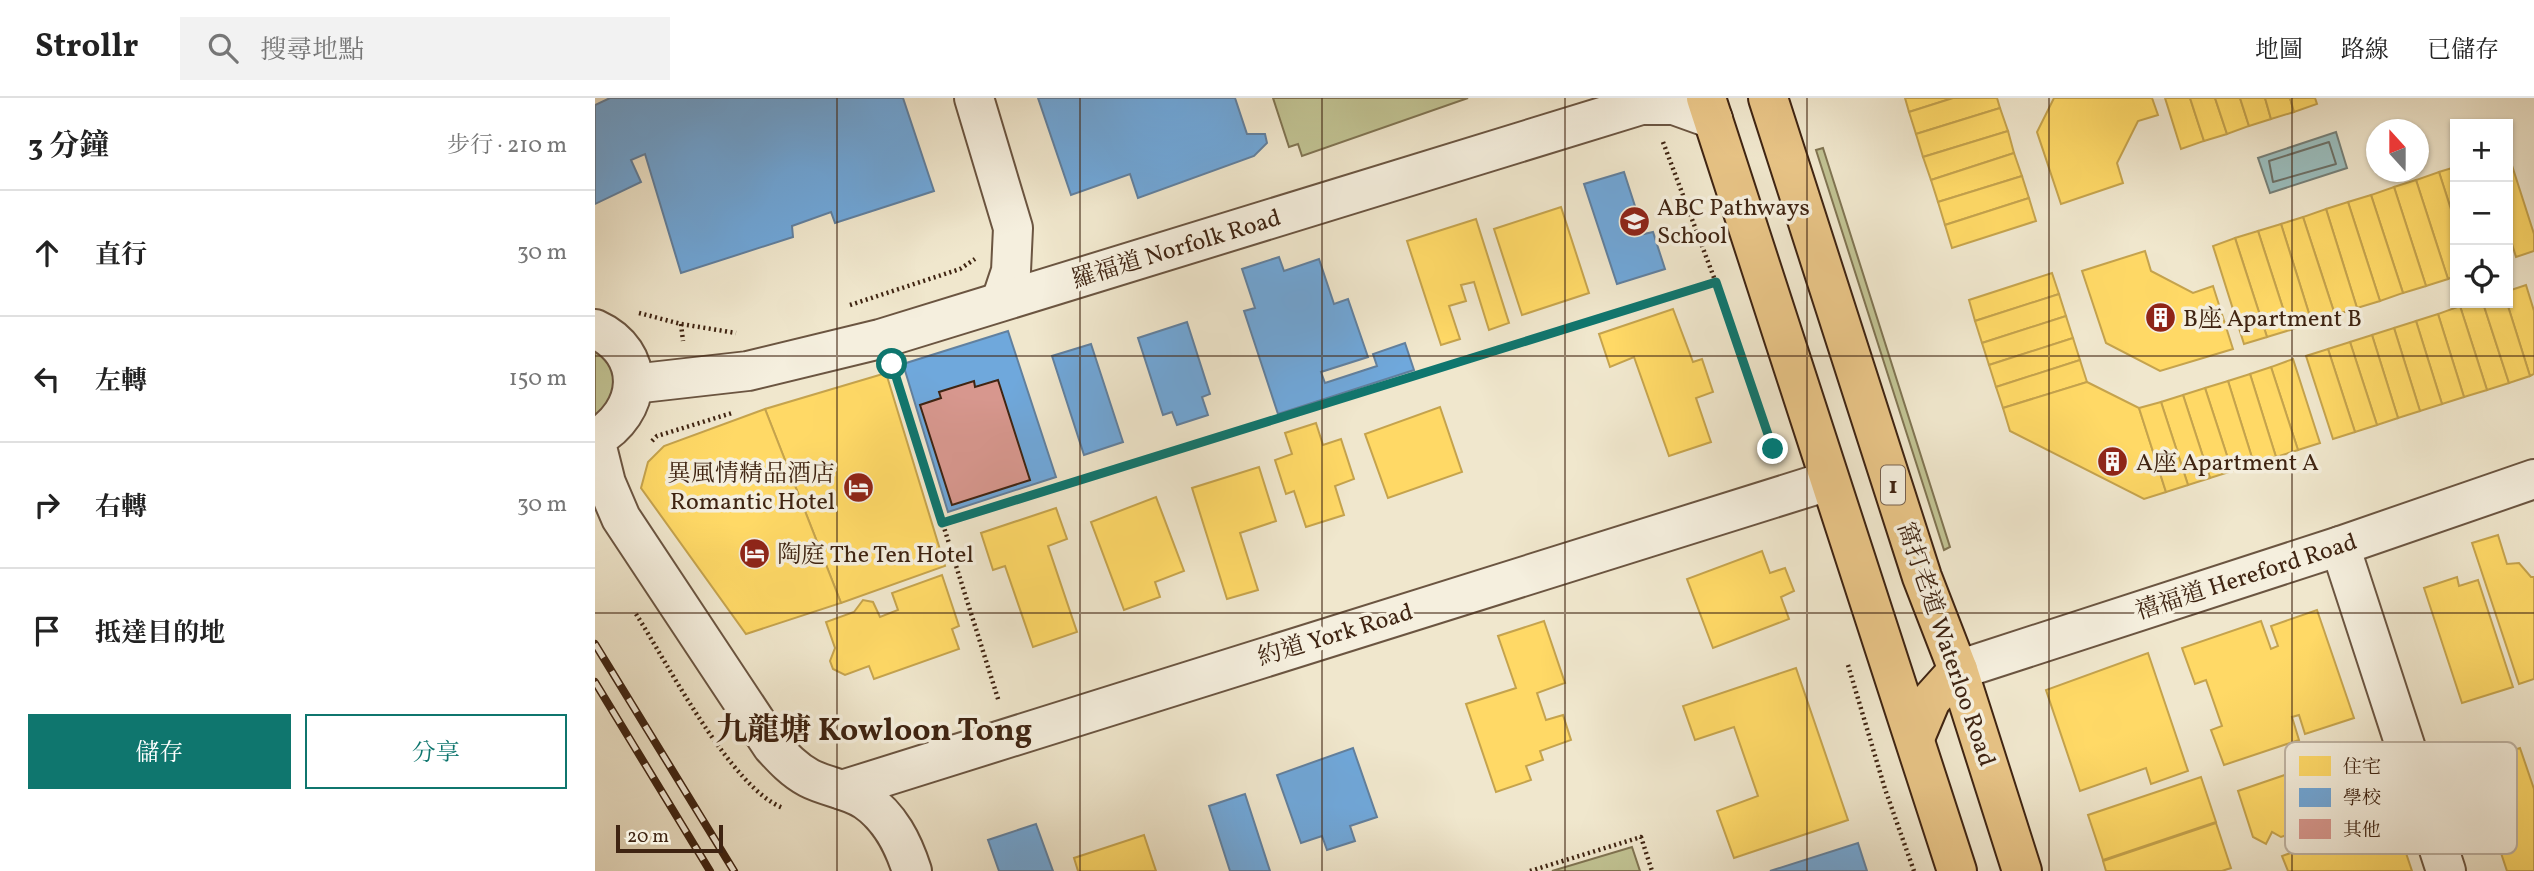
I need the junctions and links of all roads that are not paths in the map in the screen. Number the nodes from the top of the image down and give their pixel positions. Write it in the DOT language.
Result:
graph roads {
  1 [pos="974,98"];
  2 [pos="1768,98"];
  3 [pos="1709,108"];
  4 [pos="1000,301"];
  5 [pos="595,329"];
  6 [pos="748,371"];
  7 [pos="633,384"];
  8 [pos="2534,479"];
  9 [pos="1828,481"];
  10 [pos="614,504"];
  11 [pos="2340,546"];
  12 [pos="1958,670"];
  13 [pos="1915,738"];
  14 [pos="2404,742"];
  15 [pos="842,790"];
  16 [pos="2440,854"];
  17 [pos="912,871"];
  18 [pos="1957,871"];
  19 [pos="2022,871"];
  20 [pos="2446,871"];
  1 -- 4 [label="street"];
  2 -- 12 [label="highway, 窩打老道 Waterloo Road / 1"];
  3 -- 4 [label="street, 羅福道 Norfolk Road"];
  3 -- 9 [label="highway"];
  4 -- 6 [label="street, 羅福道 Norfolk Road"];
  5 -- 7 [label="street"];
  6 -- 7 [label="street, 羅福道 Norfolk Road"];
  6 -- 10 [label="street"];
  7 -- 10 [label="street"];
  8 -- 11 [label="street, 禧福道 Hereford Road"];
  9 -- 13 [label="highway"];
  9 -- 15 [label="street, 約道 York Road"];
  10 -- 15 [label="street"];
  11 -- 12 [label="street, 禧福道 Hereford Road"];
  11 -- 14 [label="street"];
  12 -- 13 [label="highway"];
  12 -- 19 [label="highway, 窩打老道 Waterloo Road / 1"];
  13 -- 18 [label="highway"];
  15 -- 17 [label="street"];
  16 -- 20 [label="street"];
}
